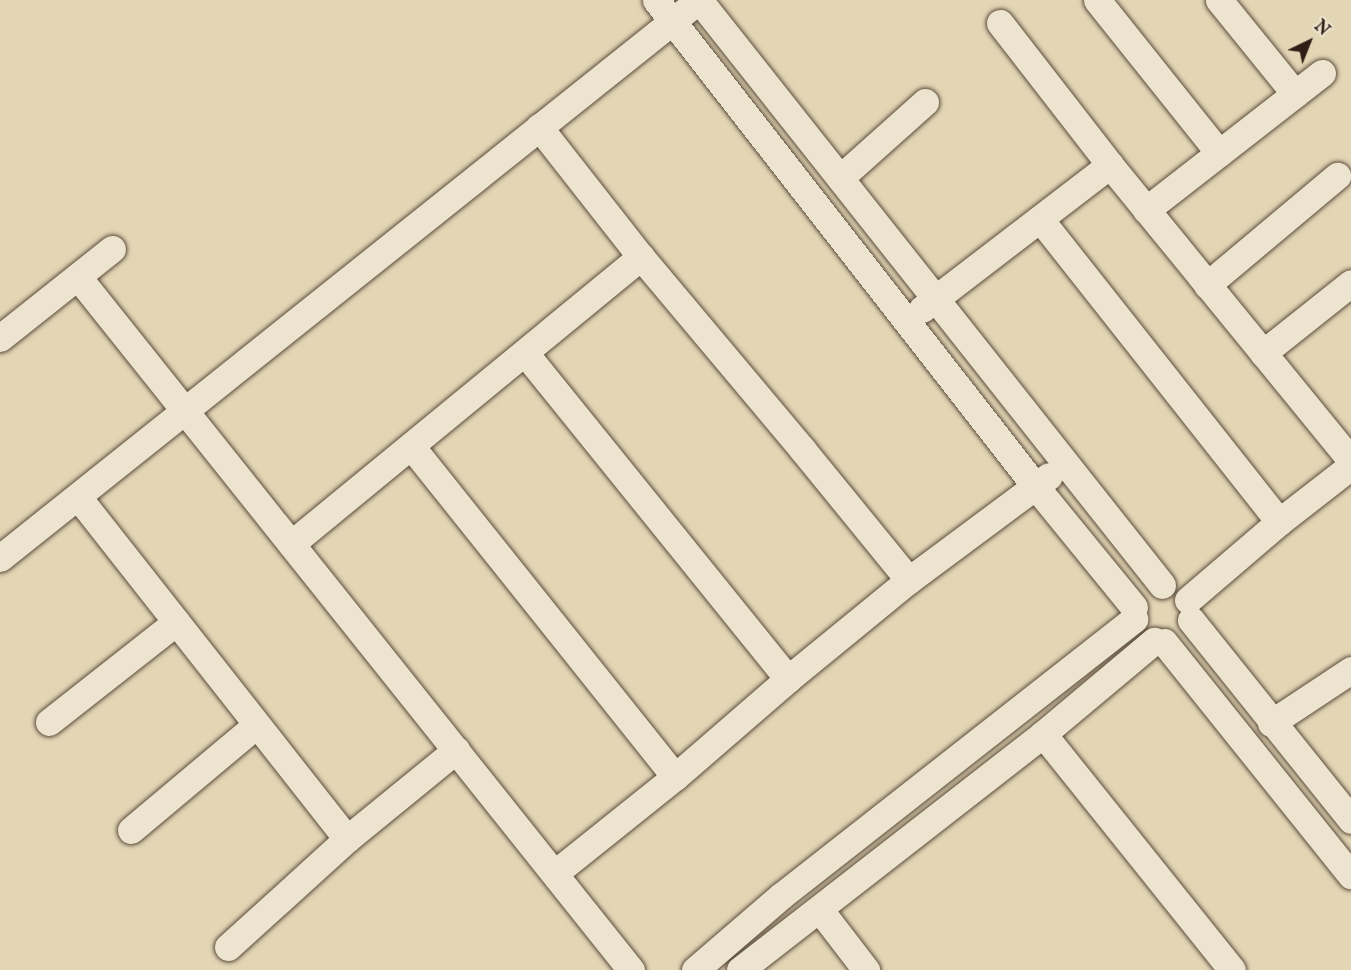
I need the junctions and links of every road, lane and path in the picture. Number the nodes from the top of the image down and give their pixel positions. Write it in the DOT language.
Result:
graph roads {
  1 [pos="699,0"];
  2 [pos="1096,0"];
  3 [pos="1219,0"];
  4 [pos="664,10"];
  5 [pos="1000,23"];
  6 [pos="1322,73"];
  7 [pos="1294,94"];
  8 [pos="925,102"];
  9 [pos="539,127"];
  10 [pos="1219,153"];
  11 [pos="1110,165"];
  12 [pos="1337,176"];
  13 [pos="840,178"];
  14 [pos="1146,210"];
  15 [pos="1040,219"];
  16 [pos="112,249"];
  17 [pos="641,258"];
  18 [pos="78,277"];
  19 [pos="1351,283"];
  20 [pos="1207,285"];
  21 [pos="936,298"];
  22 [pos="907,321"];
  23 [pos="0,338"];
  24 [pos="525,352"];
  25 [pos="1263,353"];
  26 [pos="185,408"];
  27 [pos="411,446"];
  28 [pos="1351,460"];
  29 [pos="1066,462"];
  30 [pos="1351,466"];
  31 [pos="1036,487"];
  32 [pos="78,496"];
  33 [pos="1279,522"];
  34 [pos="291,544"];
  35 [pos="0,558"];
  36 [pos="909,580"];
  37 [pos="1162,585"];
  38 [pos="1189,610"];
  39 [pos="1134,613"];
  40 [pos="176,622"];
  41 [pos="1160,642"];
  42 [pos="1351,670"];
  43 [pos="788,679"];
  44 [pos="49,722"];
  45 [pos="1271,723"];
  46 [pos="256,725"];
  47 [pos="1043,734"];
  48 [pos="456,750"];
  49 [pos="675,777"];
  50 [pos="1351,820"];
  51 [pos="131,830"];
  52 [pos="347,839"];
  53 [pos="555,873"];
  54 [pos="1351,875"];
  55 [pos="820,910"];
  56 [pos="228,947"];
  57 [pos="631,970"];
  58 [pos="695,970"];
  59 [pos="740,970"];
  60 [pos="866,970"];
  61 [pos="1232,970"];
  1 -- 4 [label="street"];
  1 -- 13 [label="street"];
  2 -- 10 [label="street"];
  3 -- 7 [label="street"];
  4 -- 9 [label="street"];
  4 -- 22 [label="street"];
  5 -- 11 [label="street"];
  6 -- 7 [label="street"];
  7 -- 10 [label="street"];
  8 -- 13 [label="street"];
  9 -- 17 [label="street"];
  9 -- 26 [label="street"];
  10 -- 14 [label="street"];
  11 -- 14 [label="street"];
  11 -- 15 [label="street"];
  12 -- 20 [label="street"];
  13 -- 21 [label="street"];
  14 -- 20 [label="street"];
  15 -- 21 [label="street"];
  15 -- 33 [label="street"];
  16 -- 18 [label="street"];
  17 -- 24 [label="street"];
  17 -- 36 [label="street"];
  18 -- 23 [label="street"];
  18 -- 26 [label="street"];
  19 -- 25 [label="street"];
  20 -- 25 [label="street"];
  21 -- 22 [label="street"];
  21 -- 29 [label="street"];
  22 -- 31 [label="street"];
  24 -- 27 [label="street"];
  24 -- 43 [label="street"];
  25 -- 28 [label="street"];
  26 -- 32 [label="street"];
  26 -- 34 [label="street"];
  27 -- 34 [label="street"];
  27 -- 49 [label="street"];
  29 -- 31 [label="street"];
  29 -- 37 [label="street"];
  30 -- 33 [label="street"];
  31 -- 36 [label="street"];
  31 -- 39 [label="street"];
  32 -- 35 [label="street"];
  32 -- 40 [label="street"];
  33 -- 38 [label="street"];
  34 -- 48 [label="street"];
  36 -- 43 [label="street"];
  37 -- 38 [label="street"];
  37 -- 39 [label="street"];
  38 -- 41 [label="street"];
  38 -- 45 [label="street"];
  39 -- 41 [label="street"];
  39 -- 58 [label="street"];
  40 -- 44 [label="street"];
  40 -- 46 [label="street"];
  41 -- 47 [label="street"];
  41 -- 54 [label="street"];
  42 -- 45 [label="street"];
  43 -- 49 [label="street"];
  45 -- 50 [label="street"];
  46 -- 51 [label="street"];
  46 -- 52 [label="street"];
  47 -- 55 [label="street"];
  47 -- 61 [label="street"];
  48 -- 52 [label="street"];
  48 -- 53 [label="street"];
  49 -- 53 [label="street"];
  52 -- 56 [label="street"];
  53 -- 57 [label="street"];
  55 -- 59 [label="street"];
  55 -- 60 [label="street"];
}
